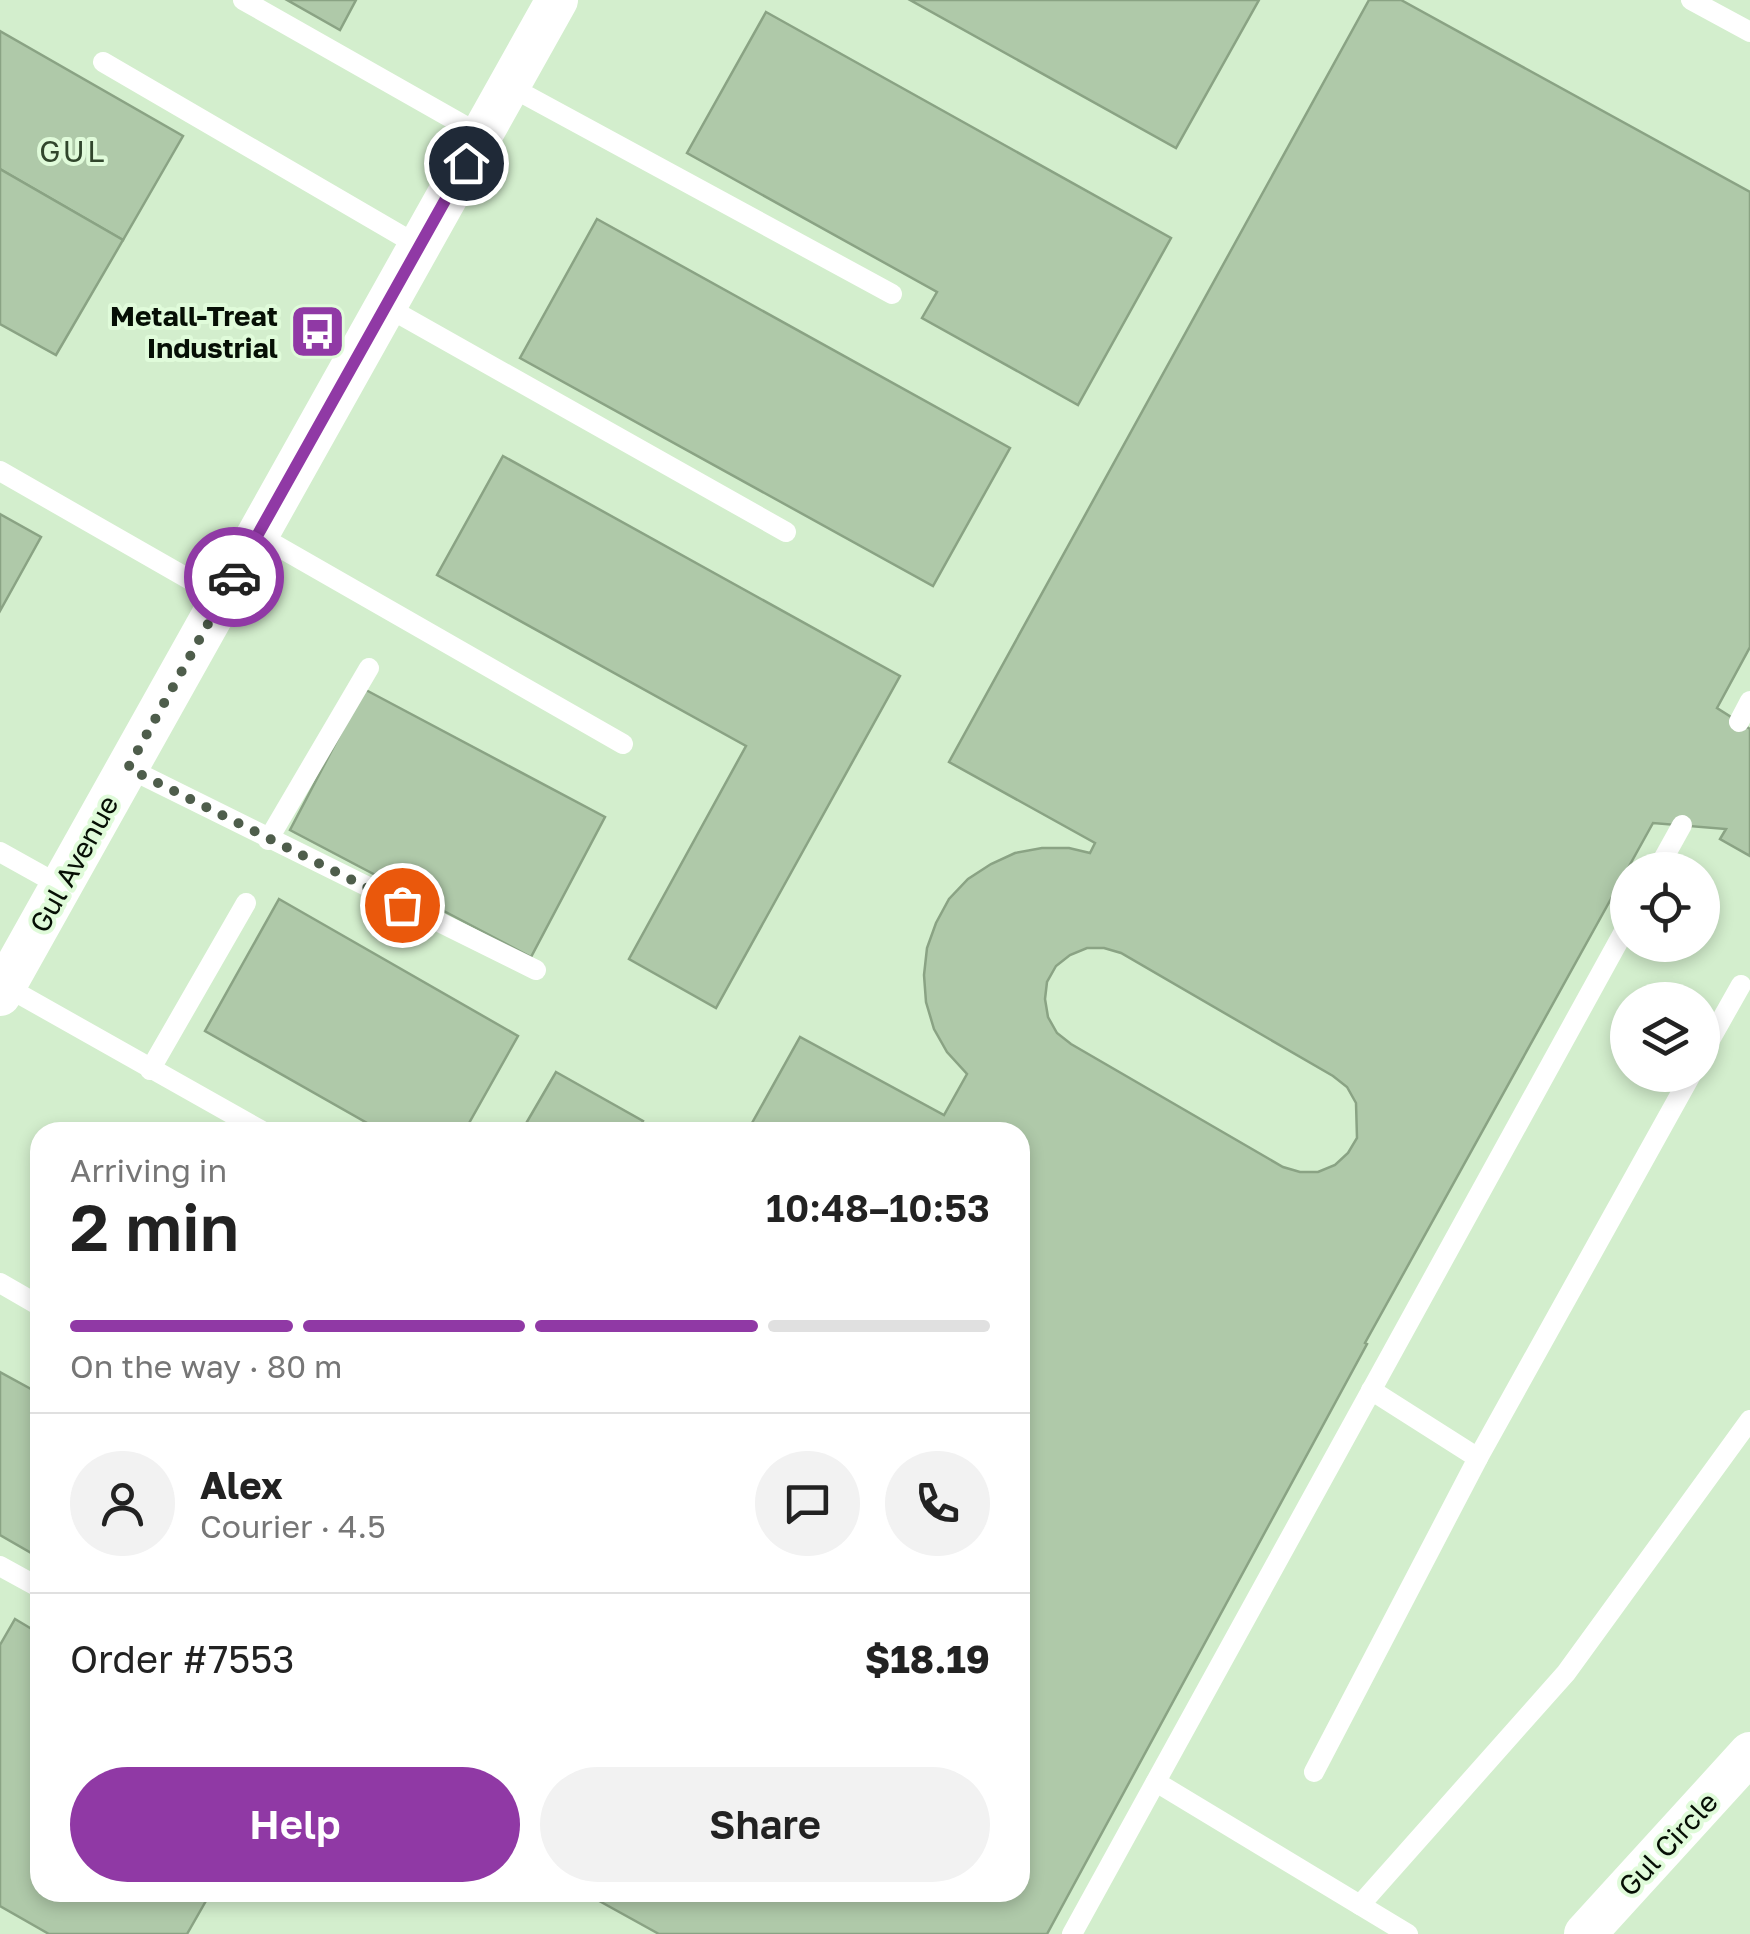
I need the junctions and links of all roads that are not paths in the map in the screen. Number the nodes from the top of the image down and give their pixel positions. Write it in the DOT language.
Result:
graph roads {
  1 [pos="244,0"];
  2 [pos="557,0"];
  3 [pos="1691,0"];
  4 [pos="1750,32"];
  5 [pos="103,62"];
  6 [pos="509,86"];
  7 [pos="481,135"];
  8 [pos="419,246"];
  9 [pos="892,294"];
  10 [pos="385,306"];
  11 [pos="0,472"];
  12 [pos="786,532"];
  13 [pos="258,535"];
  14 [pos="222,598"];
  15 [pos="369,668"];
  16 [pos="1750,701"];
  17 [pos="1738,722"];
  18 [pos="624,744"];
  19 [pos="128,768"];
  20 [pos="1682,825"];
  21 [pos="268,840"];
  22 [pos="0,852"];
  23 [pos="1667,852"];
  24 [pos="61,886"];
  25 [pos="246,903"];
  26 [pos="1610,957"];
  27 [pos="536,970"];
  28 [pos="5,978"];
  29 [pos="1740,985"];
  30 [pos="1720,1021"];
  31 [pos="150,1070"];
  32 [pos="1682,1092"];
  33 [pos="246,1122"];
  34 [pos="0,1284"];
  35 [pos="30,1298"];
  36 [pos="1371,1390"];
  37 [pos="1750,1420"];
  38 [pos="1478,1458"];
  39 [pos="0,1566"];
  40 [pos="30,1582"];
  41 [pos="1750,1752"];
  42 [pos="1314,1772"];
  43 [pos="1156,1782"];
  44 [pos="1360,1906"];
  45 [pos="1072,1934"];
  46 [pos="1408,1934"];
  47 [pos="1585,1934"];
  1 -- 7 [label="lane"];
  2 -- 6 [label="street, Gul Avenue"];
  3 -- 4 [label="lane"];
  5 -- 8 [label="lane"];
  6 -- 7 [label="street, Gul Avenue"];
  6 -- 9 [label="lane"];
  7 -- 8 [label="street, Gul Avenue"];
  8 -- 10 [label="street, Gul Avenue"];
  10 -- 12 [label="lane"];
  10 -- 13 [label="street, Gul Avenue"];
  11 -- 14 [label="lane"];
  13 -- 14 [label="street, Gul Avenue"];
  13 -- 18 [label="lane"];
  14 -- 19 [label="street, Gul Avenue"];
  15 -- 21 [label="lane"];
  16 -- 17 [label="lane"];
  19 -- 21 [label="lane"];
  19 -- 24 [label="street, Gul Avenue"];
  20 -- 23 [label="lane"];
  21 -- 27 [label="lane"];
  22 -- 24 [label="lane"];
  24 -- 28 [label="street, Gul Avenue"];
  25 -- 31 [label="lane"];
  26 -- 36 [label="lane"];
  28 -- 31 [label="lane"];
  29 -- 30 [label="lane"];
  31 -- 33 [label="lane"];
  32 -- 38 [label="lane"];
  34 -- 35 [label="lane"];
  36 -- 38 [label="lane"];
  36 -- 43 [label="lane"];
  37 -- 44 [label="lane"];
  38 -- 42 [label="lane"];
  39 -- 40 [label="lane"];
  41 -- 47 [label="street, Gul Circle"];
  43 -- 44 [label="lane"];
  43 -- 45 [label="lane"];
  44 -- 46 [label="lane"];
}
